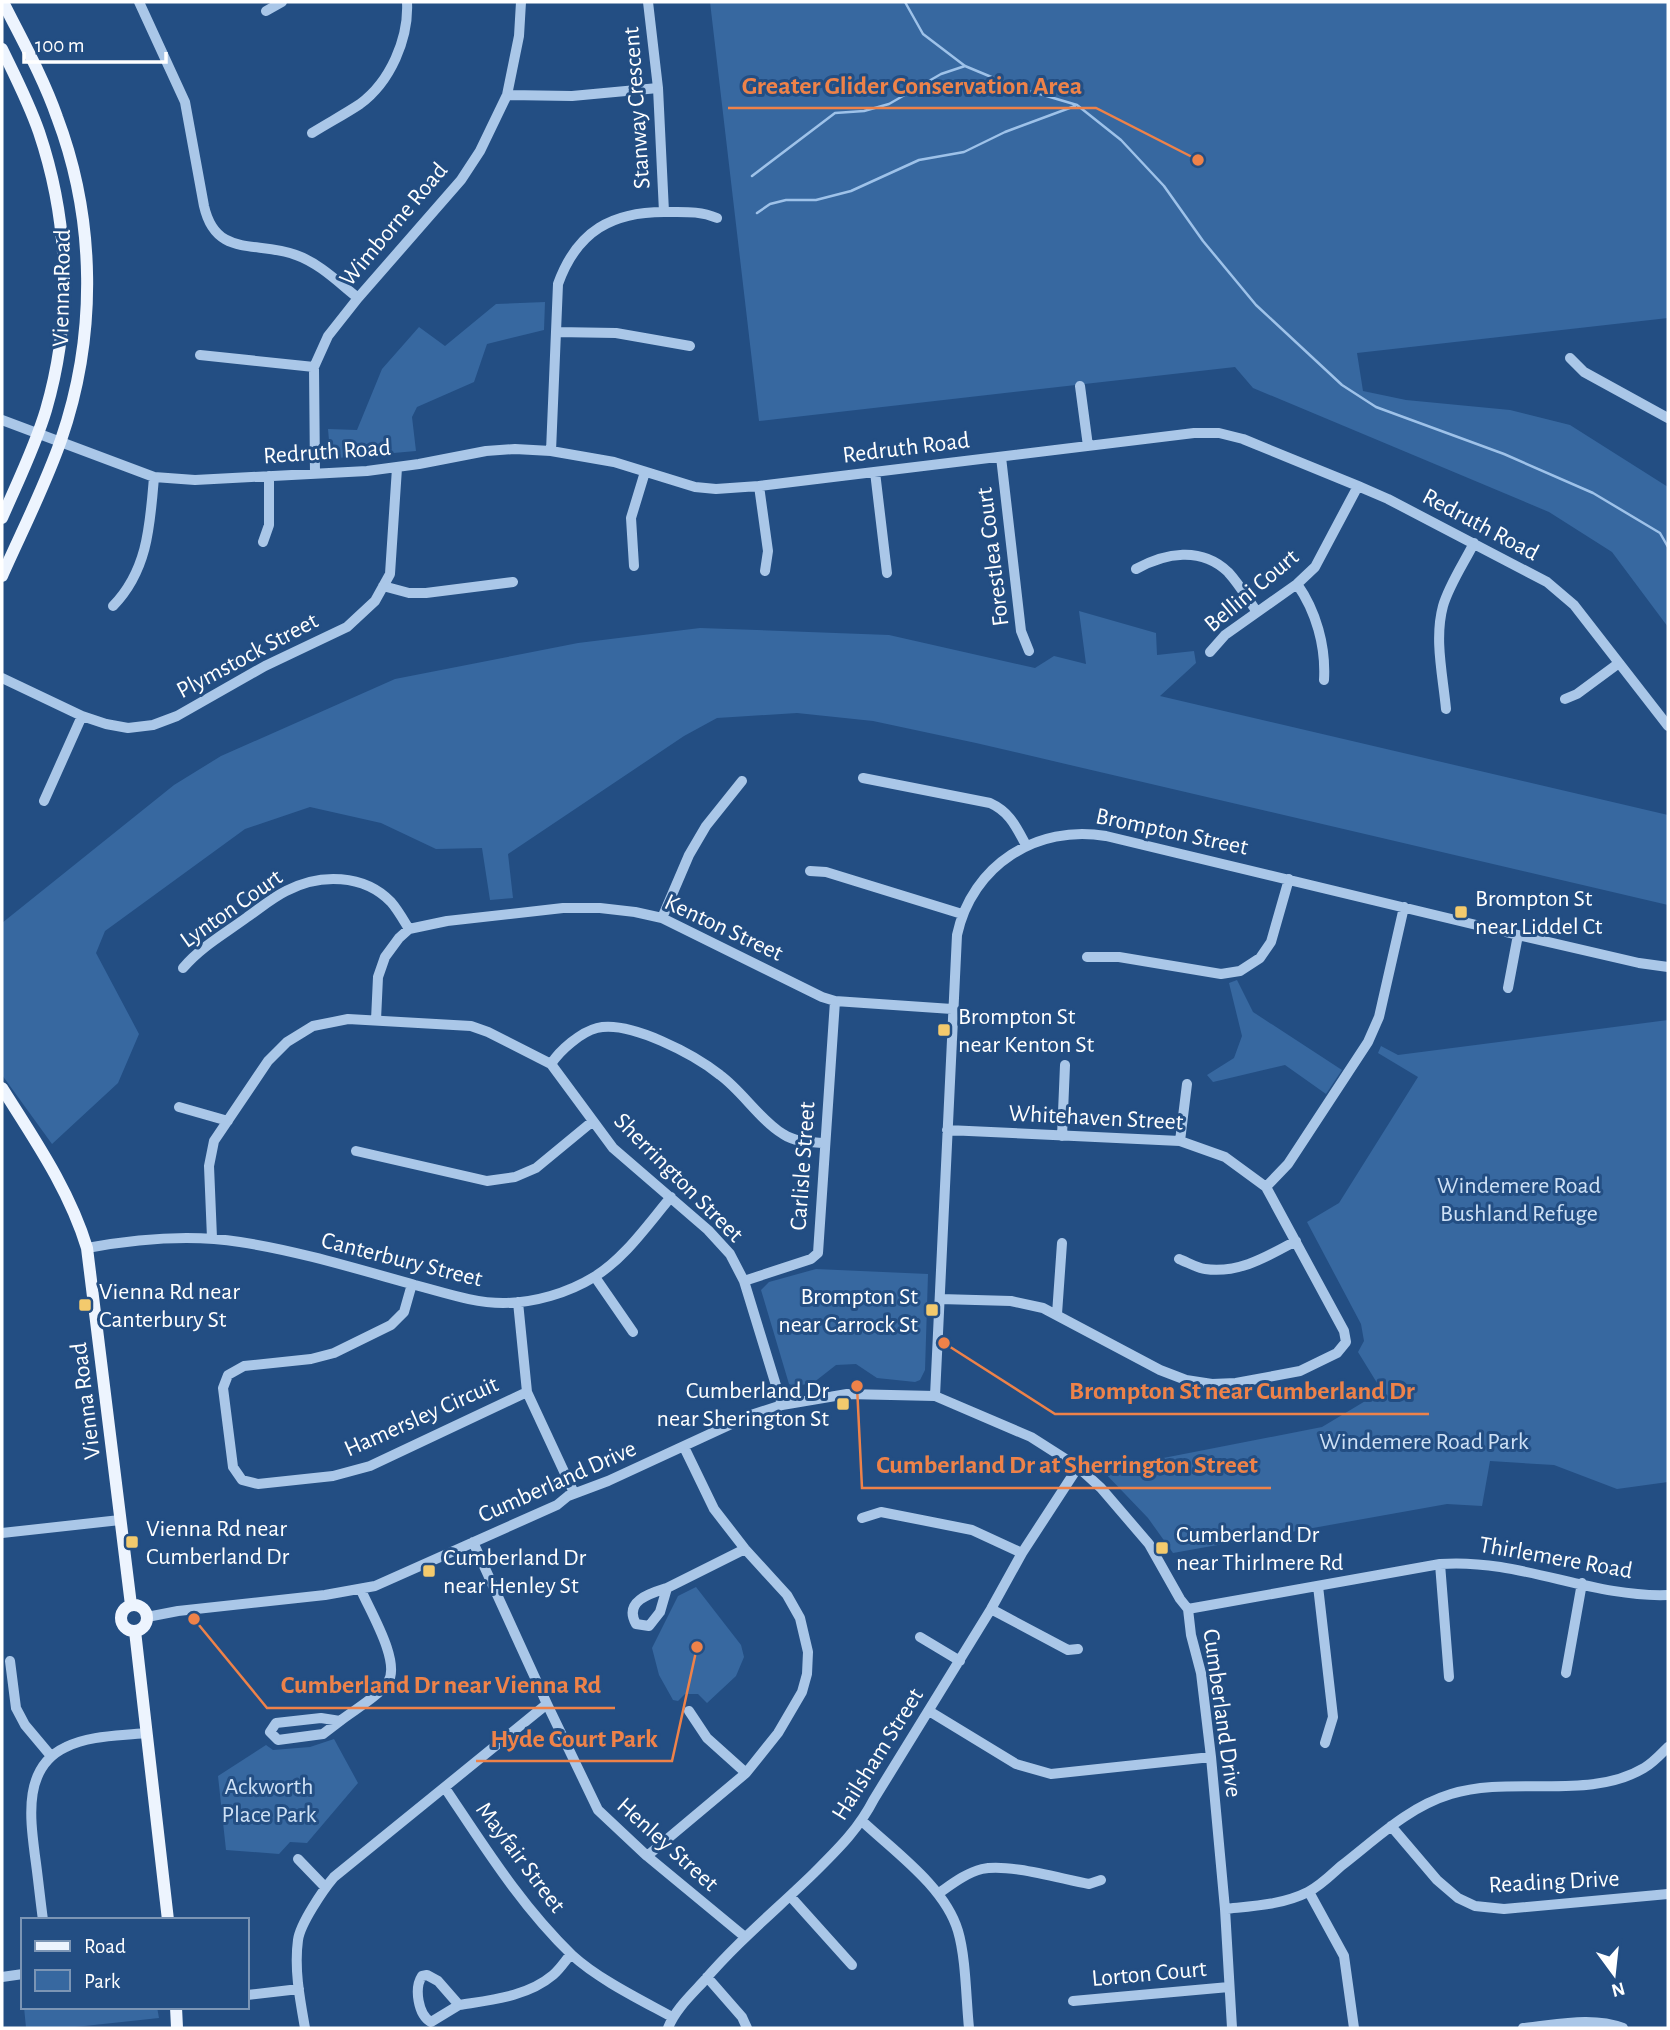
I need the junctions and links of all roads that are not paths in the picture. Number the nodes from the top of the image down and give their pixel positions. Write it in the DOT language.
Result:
graph roads {
  1 [pos="3,2"];
  2 [pos="138,2"];
  3 [pos="282,2"];
  4 [pos="407,2"];
  5 [pos="521,2"];
  6 [pos="649,2"];
  7 [pos="266,11"];
  8 [pos="2,49"];
  9 [pos="658,88"];
  10 [pos="507,95"];
  11 [pos="312,133"];
  12 [pos="664,212"];
  13 [pos="717,218"];
  14 [pos="358,298"];
  15 [pos="556,332"];
  16 [pos="691,346"];
  17 [pos="200,355"];
  18 [pos="1570,358"];
  19 [pos="314,367"];
  20 [pos="1080,386"];
  21 [pos="1668,418"];
  22 [pos="2,420"];
  23 [pos="38,433"];
  24 [pos="60,441"];
  25 [pos="1088,446"];
  26 [pos="551,451"];
  27 [pos="1001,457"];
  28 [pos="397,468"];
  29 [pos="645,472"];
  30 [pos="875,472"];
  31 [pos="315,474"];
  32 [pos="269,476"];
  33 [pos="154,477"];
  34 [pos="759,486"];
  35 [pos="1358,486"];
  36 [pos="2,519"];
  37 [pos="263,542"];
  38 [pos="1474,543"];
  39 [pos="634,566"];
  40 [pos="1136,569"];
  41 [pos="765,571"];
  42 [pos="887,573"];
  43 [pos="2,576"];
  44 [pos="513,582"];
  45 [pos="1297,584"];
  46 [pos="383,586"];
  47 [pos="113,606"];
  48 [pos="1257,612"];
  49 [pos="1029,651"];
  50 [pos="1210,652"];
  51 [pos="1619,663"];
  52 [pos="2,678"];
  53 [pos="1324,680"];
  54 [pos="1565,699"];
  55 [pos="1446,709"];
  56 [pos="82,716"];
  57 [pos="1668,726"];
  58 [pos="863,778"];
  59 [pos="742,781"];
  60 [pos="44,802"];
  61 [pos="1026,845"];
  62 [pos="810,871"];
  63 [pos="1289,879"];
  64 [pos="1405,907"];
  65 [pos="962,914"];
  66 [pos="662,918"];
  67 [pos="409,929"];
  68 [pos="1518,935"];
  69 [pos="1087,957"];
  70 [pos="1668,967"];
  71 [pos="183,968"];
  72 [pos="1508,988"];
  73 [pos="835,1001"];
  74 [pos="952,1009"];
  75 [pos="376,1020"];
  76 [pos="551,1063"];
  77 [pos="1065,1065"];
  78 [pos="1188,1084"];
  79 [pos="2,1088"];
  80 [pos="179,1107"];
  81 [pos="228,1121"];
  82 [pos="593,1121"];
  83 [pos="947,1130"];
  84 [pos="1062,1136"];
  85 [pos="1180,1141"];
  86 [pos="824,1143"];
  87 [pos="356,1151"];
  88 [pos="1266,1187"];
  89 [pos="671,1198"];
  90 [pos="212,1238"];
  91 [pos="1296,1241"];
  92 [pos="1062,1243"];
  93 [pos="86,1248"];
  94 [pos="1179,1259"];
  95 [pos="595,1277"];
  96 [pos="744,1282"];
  97 [pos="412,1284"];
  98 [pos="940,1299"];
  99 [pos="517,1302"];
  100 [pos="1057,1314"];
  101 [pos="633,1332"];
  102 [pos="527,1392"];
  103 [pos="935,1396"];
  104 [pos="782,1405"];
  105 [pos="684,1447"];
  106 [pos="1078,1467"];
  107 [pos="574,1493"];
  108 [pos="862,1518"];
  109 [pos="120,1520"];
  110 [pos="2,1532"];
  111 [pos="473,1542"];
  112 [pos="745,1549"];
  113 [pos="1022,1553"];
  114 [pos="1440,1564"];
  115 [pos="1582,1583"];
  116 [pos="1318,1586"];
  117 [pos="667,1588"];
  118 [pos="360,1590"];
  119 [pos="1668,1595"];
  120 [pos="131,1605"];
  121 [pos="991,1609"];
  122 [pos="1188,1609"];
  123 [pos="147,1617"];
  124 [pos="135,1631"];
  125 [pos="920,1637"];
  126 [pos="1078,1649"];
  127 [pos="10,1661"];
  128 [pos="960,1661"];
  129 [pos="1566,1673"];
  130 [pos="1449,1677"];
  131 [pos="547,1704"];
  132 [pos="929,1710"];
  133 [pos="690,1711"];
  134 [pos="340,1721"];
  135 [pos="145,1733"];
  136 [pos="1325,1743"];
  137 [pos="1668,1747"];
  138 [pos="51,1756"];
  139 [pos="1211,1757"];
  140 [pos="746,1773"];
  141 [pos="445,1788"];
  142 [pos="862,1821"];
  143 [pos="1391,1826"];
  144 [pos="647,1856"];
  145 [pos="298,1859"];
  146 [pos="1101,1880"];
  147 [pos="325,1887"];
  148 [pos="1309,1892"];
  149 [pos="939,1893"];
  150 [pos="1668,1894"];
  151 [pos="790,1896"];
  152 [pos="1225,1909"];
  153 [pos="43,1918"];
  154 [pos="167,1918"];
  155 [pos="744,1937"];
  156 [pos="571,1954"];
  157 [pos="852,1965"];
  158 [pos="21,1974"];
  159 [pos="2,1977"];
  160 [pos="707,1977"];
  161 [pos="1229,1987"];
  162 [pos="299,1989"];
  163 [pos="248,1994"];
  164 [pos="1073,2001"];
  165 [pos="458,2005"];
  166 [pos="176,2009"];
  167 [pos="672,2017"];
  168 [pos="177,2028"];
  169 [pos="305,2028"];
  170 [pos="668,2028"];
  171 [pos="747,2028"];
  172 [pos="969,2028"];
  173 [pos="1232,2028"];
  174 [pos="1353,2028"];
  175 [pos="1523,2028"];
  176 [pos="1623,2028"];
  1 -- 24 [label="main road, Vienna Road"];
  2 -- 14 [label="street"];
  3 -- 7 [label="street"];
  4 -- 11 [label="street"];
  5 -- 10 [label="street, Wimborne Road"];
  6 -- 9 [label="street, Stanway Crescent"];
  8 -- 23 [label="main road, Vienna Road"];
  9 -- 10 [label="street"];
  9 -- 12 [label="street, Stanway Crescent"];
  10 -- 14 [label="street, Wimborne Road"];
  12 -- 13 [label="street"];
  12 -- 15 [label="street"];
  14 -- 19 [label="street, Wimborne Road"];
  15 -- 16 [label="street"];
  15 -- 26 [label="street"];
  17 -- 19 [label="street"];
  18 -- 21 [label="street"];
  19 -- 31 [label="street, Wimborne Road"];
  20 -- 25 [label="street"];
  22 -- 23 [label="street, Redruth Road"];
  23 -- 24 [label="street, Redruth Road"];
  23 -- 36 [label="main road, Vienna Road"];
  24 -- 33 [label="street, Redruth Road"];
  24 -- 43 [label="main road, Vienna Road"];
  25 -- 27 [label="street, Redruth Road"];
  25 -- 35 [label="street, Redruth Road"];
  26 -- 28 [label="street, Redruth Road"];
  26 -- 29 [label="street, Redruth Road"];
  27 -- 30 [label="street, Redruth Road"];
  27 -- 49 [label="street, Forestlea Court"];
  28 -- 31 [label="street, Redruth Road"];
  28 -- 46 [label="street, Plymstock Street"];
  29 -- 34 [label="street, Redruth Road"];
  29 -- 39 [label="street"];
  30 -- 34 [label="street, Redruth Road"];
  30 -- 42 [label="street"];
  31 -- 32 [label="street, Redruth Road"];
  32 -- 33 [label="street, Redruth Road"];
  32 -- 37 [label="street"];
  33 -- 47 [label="street"];
  34 -- 41 [label="street"];
  35 -- 38 [label="street, Redruth Road"];
  35 -- 45 [label="street, Bellini Court"];
  38 -- 51 [label="street, Redruth Road"];
  38 -- 55 [label="street"];
  40 -- 48 [label="street"];
  44 -- 46 [label="street"];
  45 -- 48 [label="street, Bellini Court"];
  45 -- 53 [label="street"];
  46 -- 56 [label="street, Plymstock Street"];
  48 -- 50 [label="street, Bellini Court"];
  51 -- 54 [label="street"];
  51 -- 57 [label="street, Redruth Road"];
  52 -- 56 [label="street, Plymstock Street"];
  56 -- 60 [label="street"];
  58 -- 61 [label="street"];
  59 -- 66 [label="street"];
  61 -- 63 [label="street, Brompton Street"];
  61 -- 65 [label="street, Brompton Street"];
  62 -- 65 [label="street"];
  63 -- 64 [label="street, Brompton Street"];
  63 -- 69 [label="street"];
  64 -- 68 [label="street, Brompton Street"];
  64 -- 88 [label="street"];
  65 -- 74 [label="street, Brompton Street"];
  66 -- 67 [label="street, Kenton Street"];
  66 -- 73 [label="street, Kenton Street"];
  67 -- 71 [label="street, Lynton Court"];
  67 -- 75 [label="street"];
  68 -- 70 [label="street, Brompton Street"];
  68 -- 72 [label="street"];
  73 -- 74 [label="street, Kenton Street"];
  73 -- 86 [label="street, Carlisle Street"];
  74 -- 83 [label="street, Brompton Street"];
  75 -- 76 [label="street, Sherrington Street"];
  75 -- 81 [label="street, Sherrington Street"];
  76 -- 82 [label="street, Sherrington Street"];
  76 -- 86 [label="street"];
  77 -- 84 [label="street"];
  78 -- 85 [label="street"];
  79 -- 93 [label="main road, Vienna Road"];
  80 -- 81 [label="street"];
  81 -- 90 [label="street, Sherrington Street"];
  82 -- 87 [label="street"];
  82 -- 89 [label="street, Sherrington Street"];
  83 -- 84 [label="street, Whitehaven Street"];
  83 -- 98 [label="street, Brompton Street"];
  84 -- 85 [label="street, Whitehaven Street"];
  85 -- 88 [label="street, Whitehaven Street"];
  86 -- 96 [label="street, Carlisle Street"];
  88 -- 91 [label="street, Whitehaven Street"];
  89 -- 95 [label="street, Canterbury Street"];
  89 -- 96 [label="street, Sherrington Street"];
  90 -- 93 [label="street, Canterbury Street"];
  90 -- 97 [label="street, Canterbury Street"];
  91 -- 94 [label="street"];
  91 -- 100 [label="street, Whitehaven Street"];
  92 -- 100 [label="street"];
  93 -- 109 [label="main road, Vienna Road"];
  95 -- 99 [label="street, Canterbury Street"];
  95 -- 101 [label="street"];
  96 -- 104 [label="street, Sherrington Street"];
  97 -- 99 [label="street, Canterbury Street"];
  97 -- 102 [label="street, Hamersley Circuit"];
  98 -- 100 [label="street"];
  98 -- 103 [label="street, Brompton Street"];
  99 -- 102 [label="street"];
  102 -- 107 [label="street"];
  103 -- 104 [label="street, Cumberland Drive"];
  103 -- 106 [label="street, Cumberland Drive"];
  104 -- 105 [label="street, Cumberland Drive"];
  105 -- 107 [label="street, Cumberland Drive"];
  105 -- 112 [label="street"];
  106 -- 113 [label="street, Hailsham Street"];
  106 -- 122 [label="street, Cumberland Drive"];
  107 -- 111 [label="street, Cumberland Drive"];
  108 -- 113 [label="street"];
  109 -- 110 [label="street"];
  109 -- 120 [label="main road, Vienna Road"];
  111 -- 118 [label="street, Cumberland Drive"];
  111 -- 131 [label="street, Henley Street"];
  112 -- 117 [label="street"];
  112 -- 140 [label="street"];
  113 -- 121 [label="street, Hailsham Street"];
  114 -- 115 [label="street, Thirlemere Road"];
  114 -- 116 [label="street, Thirlemere Road"];
  114 -- 130 [label="street"];
  115 -- 119 [label="street, Thirlemere Road"];
  115 -- 129 [label="street"];
  116 -- 122 [label="street, Thirlemere Road"];
  116 -- 136 [label="street"];
  118 -- 123 [label="street, Cumberland Drive"];
  118 -- 134 [label="street"];
  120 -- 123 [label="main road"];
  120 -- 124 [label="main road"];
  121 -- 126 [label="street"];
  121 -- 128 [label="street, Hailsham Street"];
  122 -- 139 [label="street, Cumberland Drive"];
  123 -- 124 [label="main road"];
  124 -- 135 [label="main road"];
  125 -- 128 [label="street"];
  127 -- 138 [label="street"];
  128 -- 132 [label="street, Hailsham Street"];
  131 -- 141 [label="street"];
  131 -- 144 [label="street, Henley Street"];
  132 -- 139 [label="street"];
  132 -- 142 [label="street, Hailsham Street"];
  133 -- 140 [label="street"];
  134 -- 134 [label="street"];
  135 -- 138 [label="street"];
  135 -- 154 [label="main road"];
  137 -- 143 [label="street"];
  138 -- 153 [label="street"];
  139 -- 152 [label="street, Cumberland Drive"];
  140 -- 144 [label="street"];
  141 -- 147 [label="street"];
  141 -- 156 [label="street, Mayfair Street"];
  142 -- 149 [label="street"];
  142 -- 151 [label="street, Hailsham Street"];
  143 -- 148 [label="street"];
  143 -- 150 [label="street, Reading Drive"];
  144 -- 155 [label="street, Henley Street"];
  145 -- 147 [label="street"];
  146 -- 149 [label="street"];
  147 -- 162 [label="street"];
  148 -- 152 [label="street"];
  148 -- 174 [label="street"];
  149 -- 172 [label="street"];
  151 -- 155 [label="street, Hailsham Street"];
  151 -- 157 [label="street"];
  152 -- 161 [label="street, Cumberland Drive"];
  155 -- 160 [label="street, Hailsham Street"];
  156 -- 165 [label="street"];
  156 -- 167 [label="street, Mayfair Street"];
  158 -- 159 [label="street"];
  160 -- 167 [label="street, Hailsham Street"];
  160 -- 171 [label="street"];
  161 -- 164 [label="street, Lorton Court"];
  161 -- 173 [label="street, Cumberland Drive"];
  162 -- 163 [label="street"];
  162 -- 169 [label="street"];
  165 -- 165 [label="street"];
  166 -- 168 [label="main road"];
  167 -- 170 [label="street, Hailsham Street"];
  175 -- 176 [label="street"];
}
